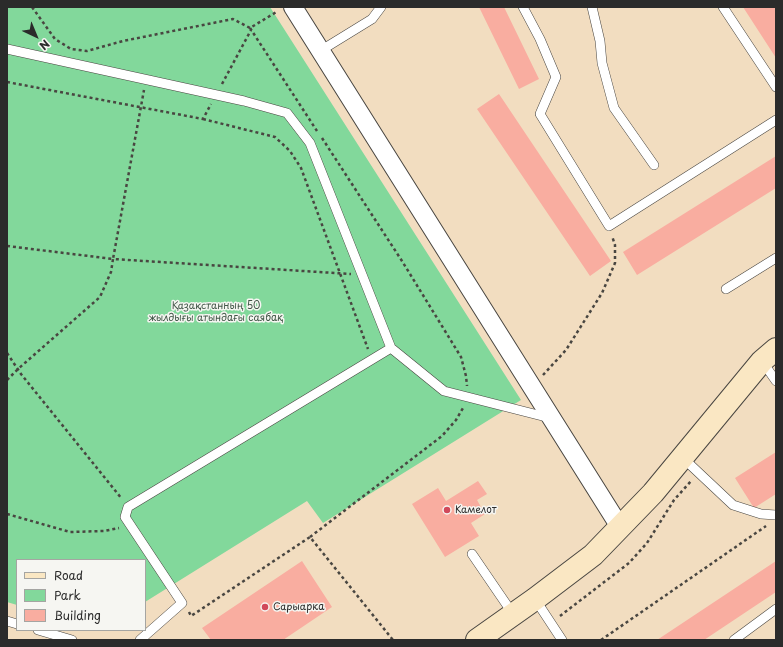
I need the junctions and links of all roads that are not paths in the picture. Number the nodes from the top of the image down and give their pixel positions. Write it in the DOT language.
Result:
graph roads {
  1 [pos="293,7"];
  2 [pos="381,7"];
  3 [pos="523,7"];
  4 [pos="592,7"];
  5 [pos="723,7"];
  6 [pos="7,49"];
  7 [pos="320,51"];
  8 [pos="776,87"];
  9 [pos="776,120"];
  10 [pos="654,165"];
  11 [pos="776,258"];
  12 [pos="726,289"];
  13 [pos="391,348"];
  14 [pos="769,355"];
  15 [pos="776,381"];
  16 [pos="552,418"];
  17 [pos="683,458"];
  18 [pos="776,515"];
  19 [pos="620,527"];
  20 [pos="472,554"];
  21 [pos="535,599"];
  22 [pos="776,609"];
  23 [pos="514,614"];
  24 [pos="41,631"];
  25 [pos="72,640"];
  26 [pos="140,640"];
  27 [pos="477,640"];
  28 [pos="562,640"];
  29 [pos="734,640"];
  1 -- 7 [label="street"];
  2 -- 7 [label="lane"];
  3 -- 9 [label="lane"];
  4 -- 10 [label="lane"];
  5 -- 8 [label="lane"];
  6 -- 13 [label="lane"];
  7 -- 16 [label="street"];
  11 -- 12 [label="lane"];
  13 -- 16 [label="lane"];
  13 -- 26 [label="lane"];
  14 -- 15 [label="lane"];
  14 -- 17 [label="street"];
  16 -- 19 [label="street"];
  17 -- 18 [label="lane"];
  17 -- 19 [label="street"];
  19 -- 21 [label="street"];
  20 -- 23 [label="lane"];
  21 -- 23 [label="street"];
  21 -- 28 [label="lane"];
  22 -- 29 [label="lane"];
  23 -- 27 [label="street"];
  24 -- 25 [label="lane"];
}
